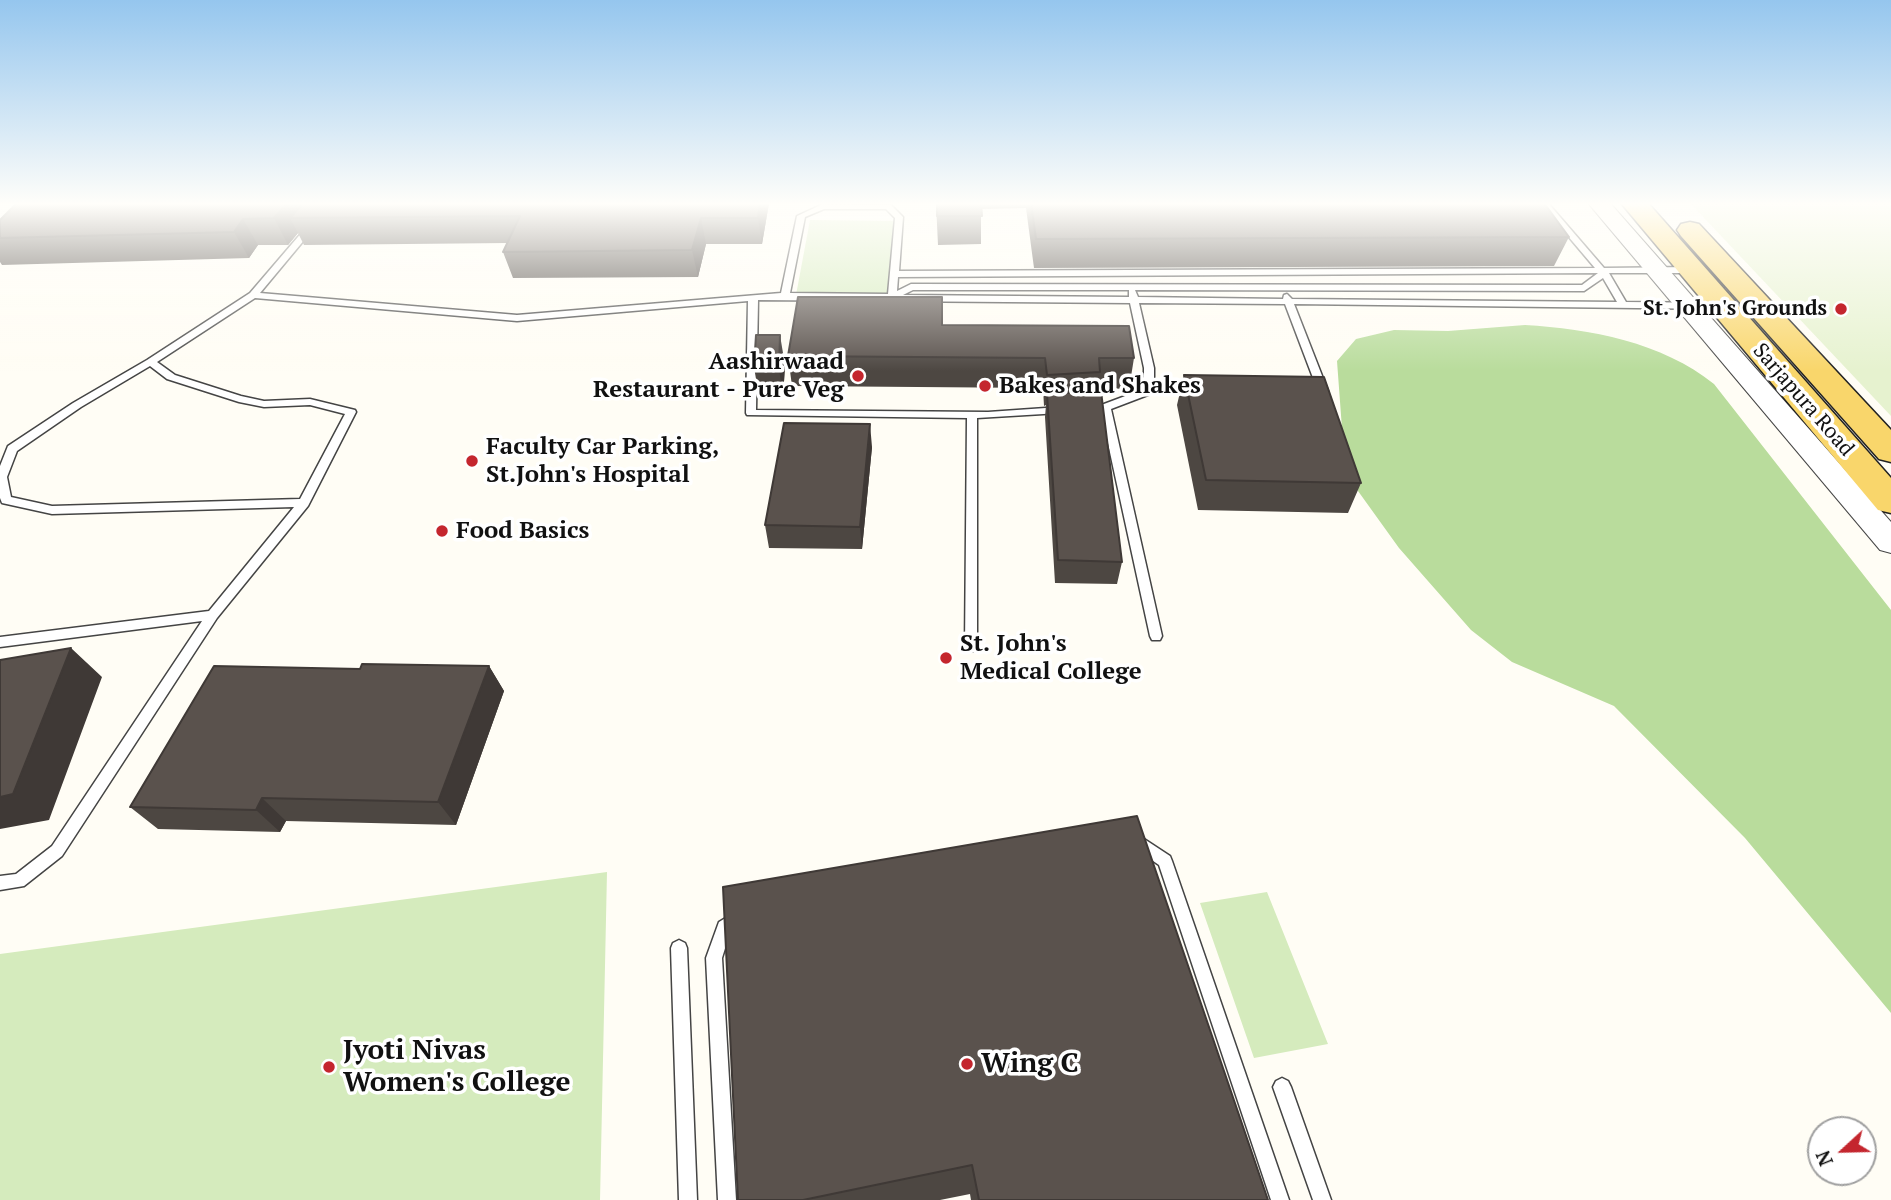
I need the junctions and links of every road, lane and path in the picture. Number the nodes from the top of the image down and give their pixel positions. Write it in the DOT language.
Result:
graph roads {
  1 [pos="284,259"];
  2 [pos="792,259"];
  3 [pos="895,259"];
  4 [pos="1592,259"];
  5 [pos="1645,259"];
  6 [pos="1681,259"];
  7 [pos="1716,259"];
  8 [pos="1691,271"];
  9 [pos="1656,272"];
  10 [pos="1604,273"];
  11 [pos="894,274"];
  12 [pos="1279,274"];
  13 [pos="1285,290"];
  14 [pos="1132,294"];
  15 [pos="253,295"];
  16 [pos="785,296"];
  17 [pos="892,297"];
  18 [pos="753,298"];
  19 [pos="1289,302"];
  20 [pos="1623,306"];
  21 [pos="1685,306"];
  22 [pos="1722,306"];
  23 [pos="150,362"];
  24 [pos="1326,400"];
  25 [pos="1105,407"];
  26 [pos="972,415"];
  27 [pos="1891,451"];
  28 [pos="1891,501"];
  29 [pos="304,503"];
  30 [pos="1891,542"];
  31 [pos="213,615"];
  32 [pos="1156,636"];
  33 [pos="0,642"];
  34 [pos="971,647"];
  35 [pos="1120,842"];
  36 [pos="0,883"];
  37 [pos="756,912"];
  38 [pos="679,948"];
  39 [pos="1282,1087"];
  40 [pos="688,1200"];
  41 [pos="727,1200"];
  42 [pos="1280,1200"];
  43 [pos="1322,1200"];
  1 -- 15 [label="lane"];
  2 -- 16 [label="lane"];
  3 -- 11 [label="lane"];
  4 -- 10 [label="lane"];
  5 -- 9 [label="street"];
  6 -- 8 [label="main road, Sarjapura Road"];
  7 -- 27 [label="main road, Sarjapura Road"];
  8 -- 9 [label="lane"];
  8 -- 22 [label="main road, Sarjapura Road"];
  9 -- 10 [label="lane"];
  9 -- 21 [label="street"];
  10 -- 12 [label="lane"];
  10 -- 13 [label="lane"];
  10 -- 20 [label="lane"];
  11 -- 12 [label="lane"];
  11 -- 17 [label="lane"];
  12 -- 13 [label="lane"];
  13 -- 14 [label="lane"];
  13 -- 19 [label="lane"];
  14 -- 17 [label="lane"];
  14 -- 19 [label="lane"];
  14 -- 25 [label="lane"];
  15 -- 18 [label="lane"];
  15 -- 23 [label="lane"];
  16 -- 17 [label="lane"];
  16 -- 18 [label="lane"];
  18 -- 26 [label="lane"];
  19 -- 20 [label="lane"];
  19 -- 24 [label="lane"];
  20 -- 21 [label="lane"];
  21 -- 22 [label="lane"];
  21 -- 30 [label="street"];
  22 -- 28 [label="main road, Sarjapura Road"];
  23 -- 29 [label="lane"];
  23 -- 29 [label="lane"];
  25 -- 26 [label="lane"];
  25 -- 32 [label="lane"];
  26 -- 34 [label="lane"];
  29 -- 31 [label="lane"];
  31 -- 33 [label="lane"];
  31 -- 36 [label="lane"];
  35 -- 42 [label="lane"];
  37 -- 41 [label="lane"];
  38 -- 40 [label="lane"];
  39 -- 43 [label="lane"];
}
